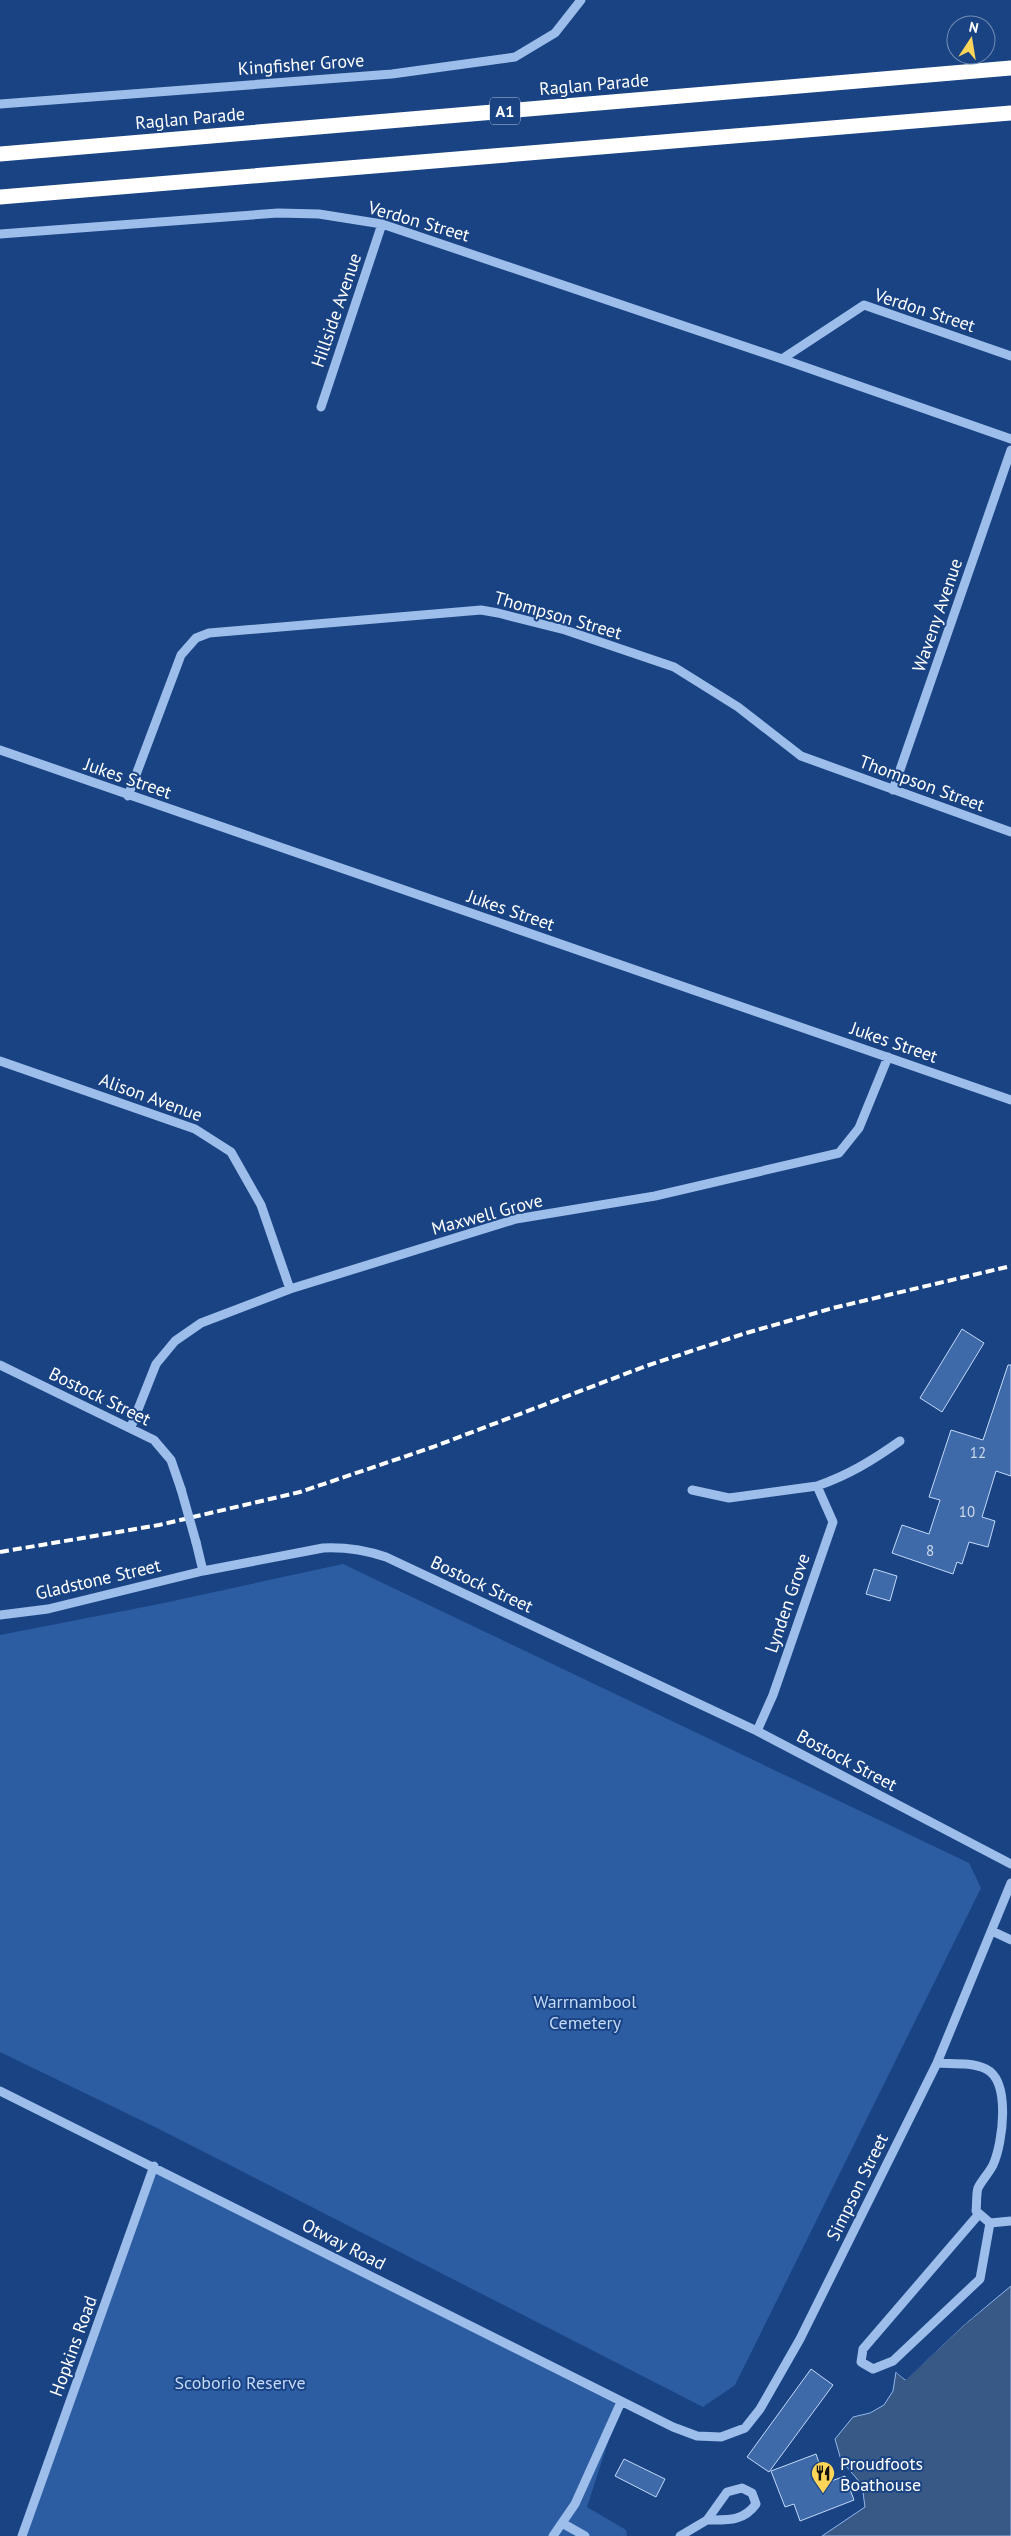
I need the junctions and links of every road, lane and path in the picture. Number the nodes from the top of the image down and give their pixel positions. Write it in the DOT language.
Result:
graph roads {
  1 [pos="581,0"];
  2 [pos="1011,68"];
  3 [pos="0,104"];
  4 [pos="1011,113"];
  5 [pos="0,154"];
  6 [pos="0,197"];
  7 [pos="382,224"];
  8 [pos="0,234"];
  9 [pos="1011,356"];
  10 [pos="782,359"];
  11 [pos="321,407"];
  12 [pos="1011,439"];
  13 [pos="1011,450"];
  14 [pos="0,750"];
  15 [pos="893,790"];
  16 [pos="128,796"];
  17 [pos="1011,832"];
  18 [pos="888,1057"];
  19 [pos="0,1061"];
  20 [pos="1011,1100"];
  21 [pos="290,1289"];
  22 [pos="0,1365"];
  23 [pos="131,1427"];
  24 [pos="900,1441"];
  25 [pos="817,1486"];
  26 [pos="692,1490"];
  27 [pos="203,1571"];
  28 [pos="0,1616"];
  29 [pos="757,1731"];
  30 [pos="1011,1864"];
  31 [pos="1011,1883"];
  32 [pos="992,1931"];
  33 [pos="1011,1940"];
  34 [pos="936,2063"];
  35 [pos="0,2091"];
  36 [pos="154,2166"];
  37 [pos="979,2214"];
  38 [pos="1011,2222"];
  39 [pos="990,2223"];
  40 [pos="621,2402"];
  41 [pos="673,2427"];
  42 [pos="707,2520"];
  43 [pos="562,2523"];
  44 [pos="22,2536"];
  45 [pos="553,2536"];
  46 [pos="585,2536"];
  47 [pos="680,2536"];
  1 -- 3 [label="street, Kingfisher Grove"];
  2 -- 5 [label="highway, Raglan Parade / A1"];
  4 -- 6 [label="highway"];
  7 -- 8 [label="street, Verdon Street"];
  7 -- 10 [label="street, Verdon Street"];
  7 -- 11 [label="street, Hillside Avenue"];
  9 -- 10 [label="street, Verdon Street"];
  10 -- 12 [label="street, Verdon Street"];
  13 -- 15 [label="street, Waveny Avenue"];
  14 -- 16 [label="street, Jukes Street"];
  15 -- 16 [label="street, Thompson Street"];
  15 -- 17 [label="street, Thompson Street"];
  16 -- 18 [label="street, Jukes Street"];
  18 -- 20 [label="street, Jukes Street"];
  18 -- 21 [label="street, Maxwell Grove"];
  19 -- 21 [label="street, Alison Avenue"];
  21 -- 23 [label="street, Maxwell Grove"];
  22 -- 23 [label="street, Bostock Street"];
  23 -- 27 [label="street, Bostock Street, bridge"];
  24 -- 25 [label="street"];
  25 -- 26 [label="street"];
  25 -- 29 [label="street, Lynden Grove"];
  27 -- 28 [label="street, Gladstone Street"];
  27 -- 29 [label="street, Bostock Street"];
  29 -- 30 [label="street, Bostock Street"];
  31 -- 32 [label="street, Simpson Street"];
  32 -- 33 [label="street"];
  32 -- 34 [label="street, Simpson Street"];
  34 -- 37 [label="street"];
  34 -- 41 [label="street, Simpson Street"];
  35 -- 36 [label="street, Otway Road"];
  36 -- 40 [label="street, Otway Road"];
  36 -- 44 [label="street, Hopkins Road"];
  37 -- 39 [label="street"];
  37 -- 39 [label="street"];
  38 -- 39 [label="street"];
  40 -- 41 [label="street, Otway Road"];
  40 -- 43 [label="street"];
  42 -- 42 [label="street"];
  42 -- 47 [label="street"];
  43 -- 45 [label="street"];
  43 -- 46 [label="street"];
}
